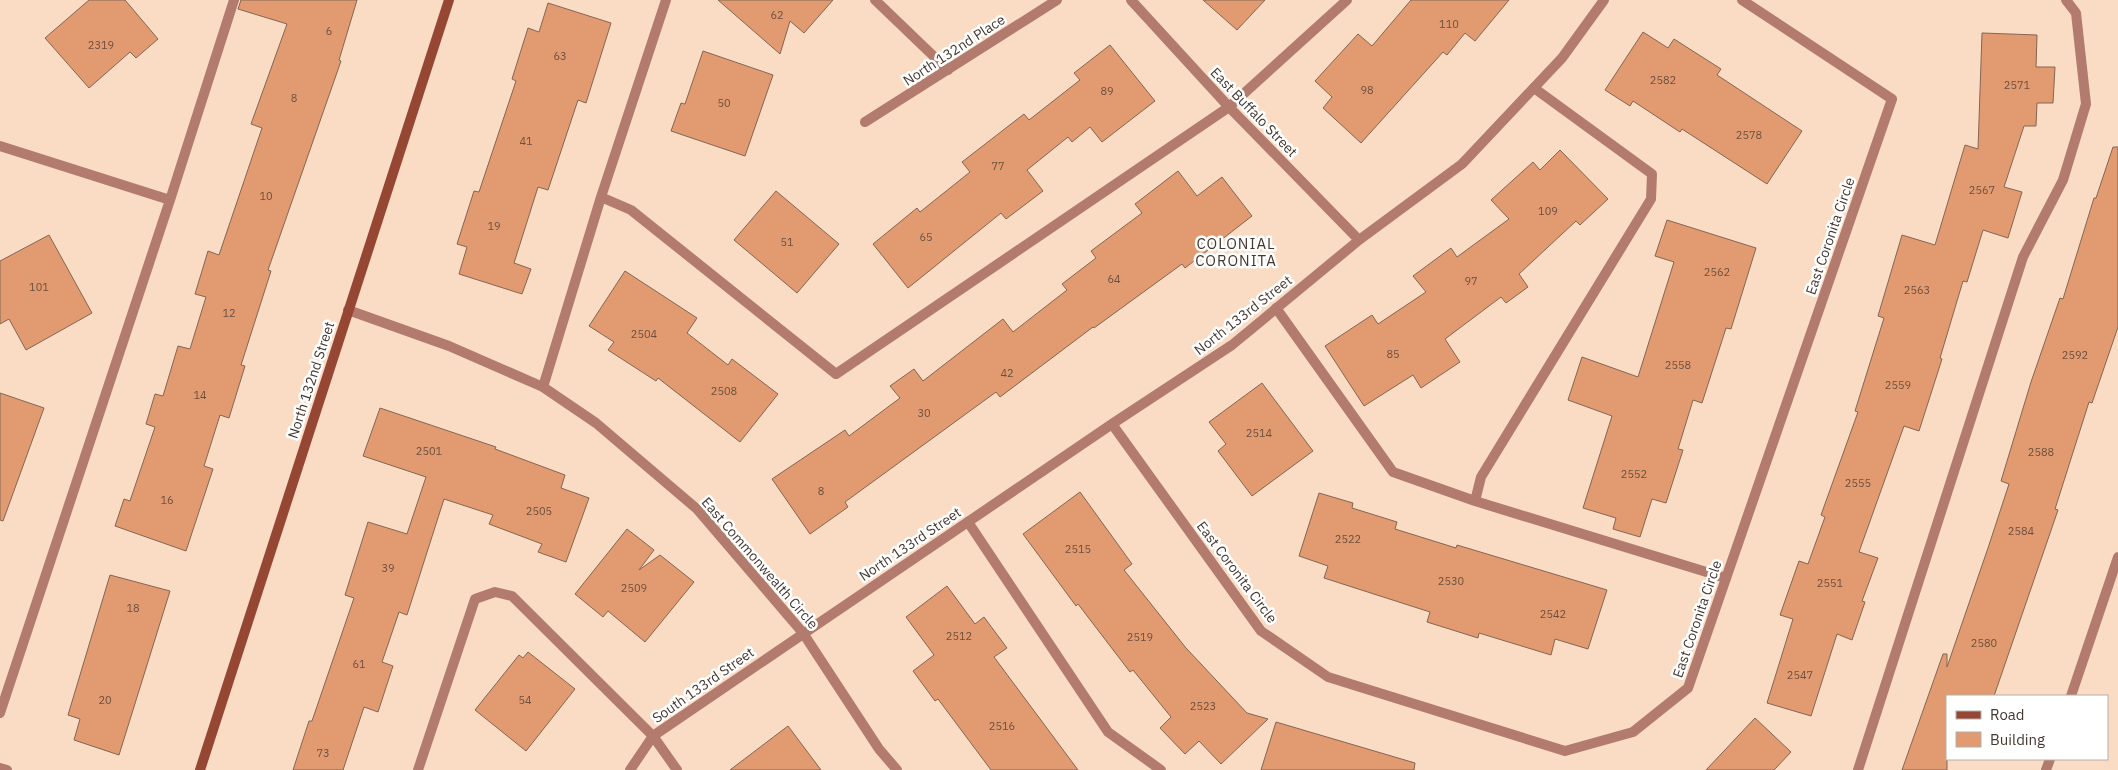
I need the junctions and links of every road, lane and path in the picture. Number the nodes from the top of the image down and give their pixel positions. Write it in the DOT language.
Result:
graph roads {
  1 [pos="234,0"];
  2 [pos="449,0"];
  3 [pos="666,0"];
  4 [pos="875,0"];
  5 [pos="1056,0"];
  6 [pos="1132,0"];
  7 [pos="1347,0"];
  8 [pos="1604,0"];
  9 [pos="1742,0"];
  10 [pos="2066,0"];
  11 [pos="948,70"];
  12 [pos="1534,88"];
  13 [pos="1229,106"];
  14 [pos="865,122"];
  15 [pos="0,146"];
  16 [pos="601,198"];
  17 [pos="170,200"];
  18 [pos="1359,240"];
  19 [pos="1276,308"];
  20 [pos="348,310"];
  21 [pos="543,387"];
  22 [pos="1112,424"];
  23 [pos="1475,501"];
  24 [pos="968,522"];
  25 [pos="2118,557"];
  26 [pos="1726,578"];
  27 [pos="803,633"];
  28 [pos="2071,695"];
  29 [pos="0,713"];
  30 [pos="653,736"];
  31 [pos="0,768"];
  32 [pos="7,770"];
  33 [pos="200,770"];
  34 [pos="418,770"];
  35 [pos="630,770"];
  36 [pos="677,770"];
  37 [pos="897,770"];
  38 [pos="1161,770"];
  39 [pos="1858,770"];
  1 -- 17 [label="street"];
  2 -- 20 [label="street, North 132nd Street"];
  3 -- 16 [label="street"];
  4 -- 11 [label="street"];
  5 -- 11 [label="street, North 132nd Place"];
  6 -- 13 [label="street, East Buffalo Street"];
  7 -- 13 [label="street"];
  8 -- 12 [label="street, North 133rd Street"];
  9 -- 26 [label="street, East Coronita Circle"];
  10 -- 39 [label="street"];
  11 -- 14 [label="street, North 132nd Place"];
  12 -- 18 [label="street, North 133rd Street"];
  12 -- 23 [label="street"];
  13 -- 16 [label="street"];
  13 -- 18 [label="street, East Buffalo Street"];
  15 -- 17 [label="street"];
  16 -- 21 [label="street"];
  17 -- 29 [label="street"];
  18 -- 19 [label="street, North 133rd Street"];
  19 -- 22 [label="street, North 133rd Street"];
  19 -- 23 [label="street"];
  20 -- 21 [label="street, East Commonwealth Circle"];
  20 -- 33 [label="street, North 132nd Street"];
  21 -- 27 [label="street, East Commonwealth Circle"];
  22 -- 24 [label="street, North 133rd Street"];
  22 -- 26 [label="street, East Coronita Circle"];
  23 -- 26 [label="street"];
  24 -- 27 [label="street, North 133rd Street"];
  24 -- 38 [label="street"];
  25 -- 28 [label="street"];
  27 -- 30 [label="street, South 133rd Street"];
  27 -- 37 [label="street, East Commonwealth Circle"];
  30 -- 34 [label="street"];
  30 -- 35 [label="street, South 133rd Street"];
  30 -- 36 [label="street"];
  31 -- 32 [label="street"];
}
